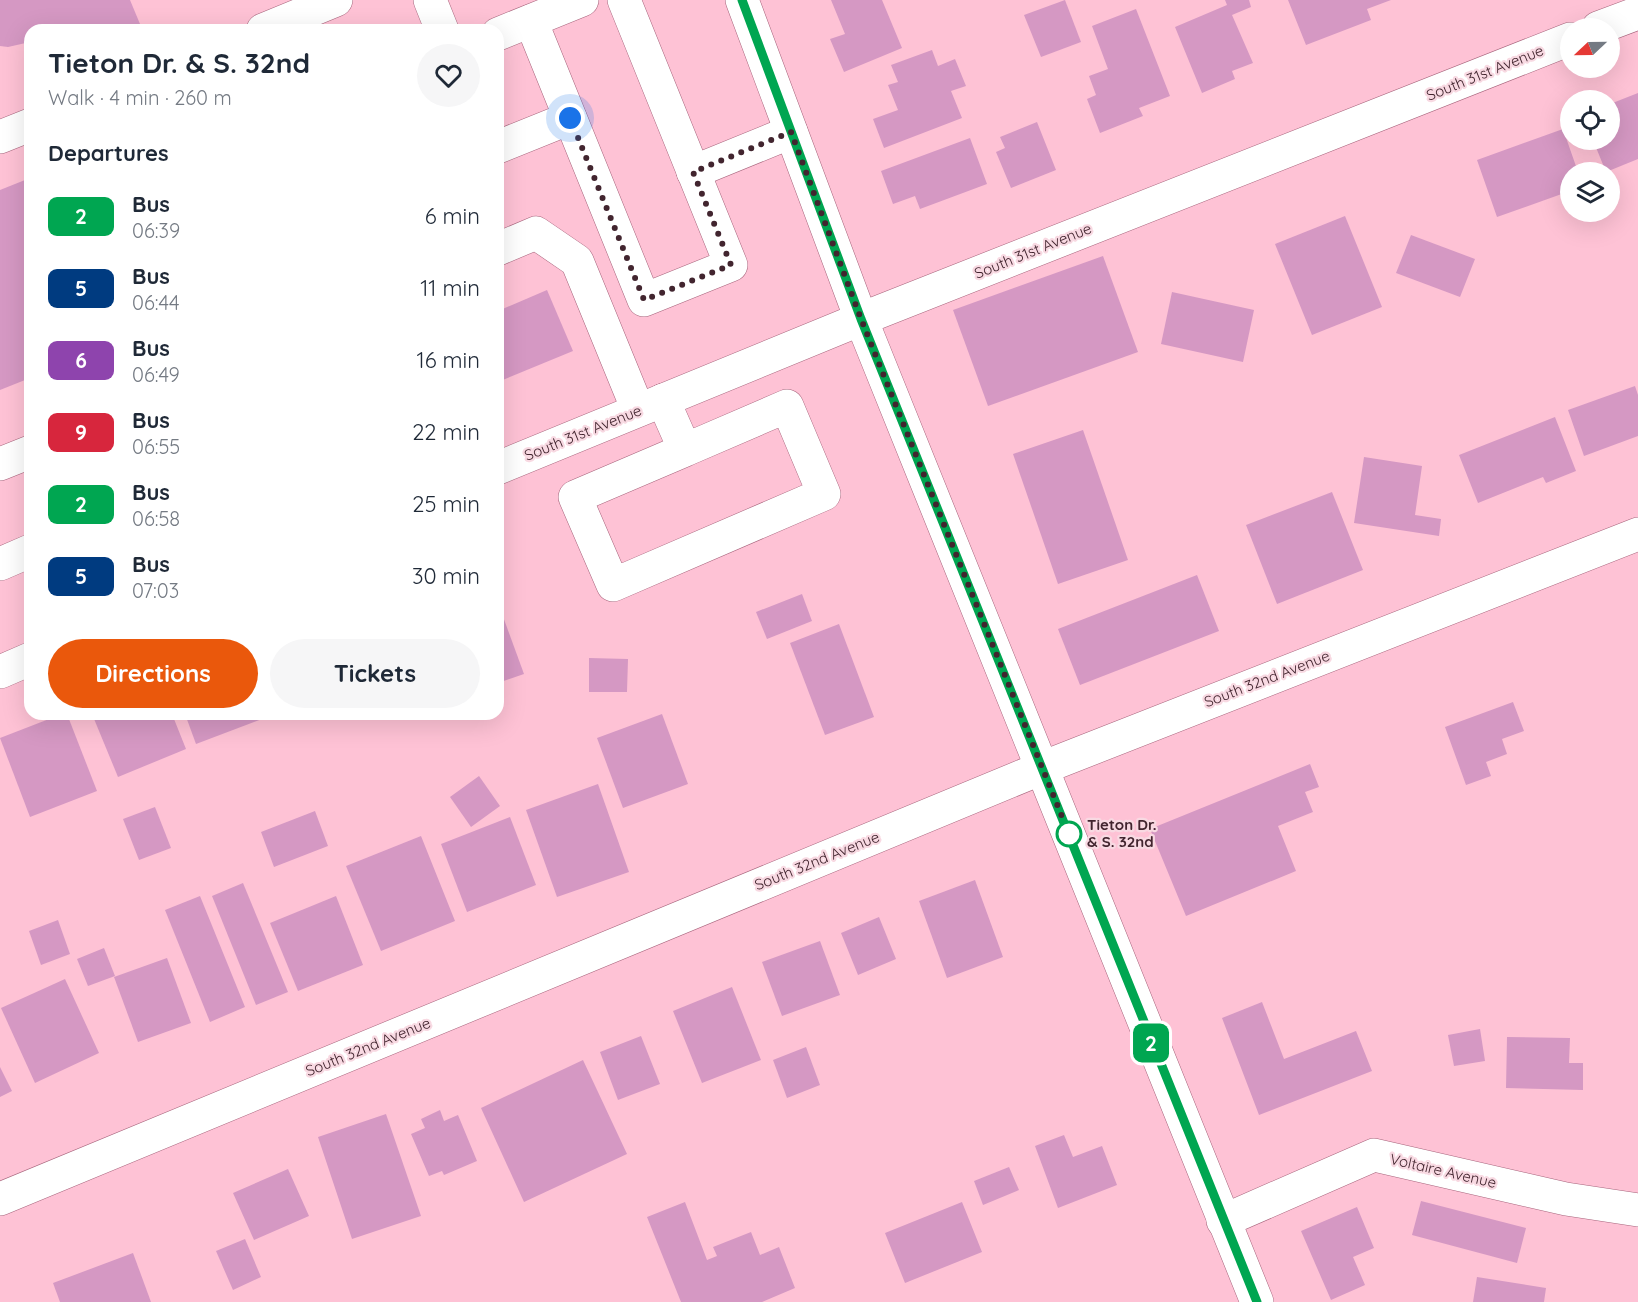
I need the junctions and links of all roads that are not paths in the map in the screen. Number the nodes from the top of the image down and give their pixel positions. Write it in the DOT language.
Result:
graph roads {
  1 [pos="336,0"];
  2 [pos="430,0"];
  3 [pos="582,0"];
  4 [pos="624,0"];
  5 [pos="742,0"];
  6 [pos="1638,13"];
  7 [pos="1620,20"];
  8 [pos="531,21"];
  9 [pos="278,24"];
  10 [pos="440,24"];
  11 [pos="504,32"];
  12 [pos="1560,43"];
  13 [pos="570,118"];
  14 [pos="24,127"];
  15 [pos="791,132"];
  16 [pos="0,137"];
  17 [pos="504,145"];
  18 [pos="693,172"];
  19 [pos="504,246"];
  20 [pos="861,319"];
  21 [pos="651,405"];
  22 [pos="685,450"];
  23 [pos="24,454"];
  24 [pos="0,464"];
  25 [pos="504,466"];
  26 [pos="1638,534"];
  27 [pos="24,554"];
  28 [pos="0,564"];
  29 [pos="24,662"];
  30 [pos="0,672"];
  31 [pos="1042,768"];
  32 [pos="0,1199"];
  33 [pos="1638,1210"];
  34 [pos="1223,1221"];
  35 [pos="1257,1302"];
  1 -- 9 [label="street"];
  2 -- 10 [label="street"];
  3 -- 8 [label="street"];
  4 -- 18 [label="street"];
  5 -- 15 [label="street"];
  6 -- 7 [label="street"];
  8 -- 11 [label="street"];
  8 -- 13 [label="street"];
  12 -- 20 [label="street, South 31st Avenue"];
  13 -- 17 [label="street"];
  13 -- 18 [label="street"];
  14 -- 16 [label="street"];
  15 -- 18 [label="street"];
  15 -- 20 [label="street"];
  19 -- 21 [label="street"];
  20 -- 21 [label="street, South 31st Avenue"];
  20 -- 31 [label="street"];
  21 -- 22 [label="street"];
  21 -- 25 [label="street, South 31st Avenue"];
  22 -- 22 [label="street"];
  23 -- 24 [label="street"];
  26 -- 31 [label="street, South 32nd Avenue"];
  27 -- 28 [label="street"];
  29 -- 30 [label="street"];
  31 -- 32 [label="street, South 32nd Avenue"];
  31 -- 34 [label="street"];
  33 -- 34 [label="street, Voltaire Avenue"];
  34 -- 35 [label="street"];
}
